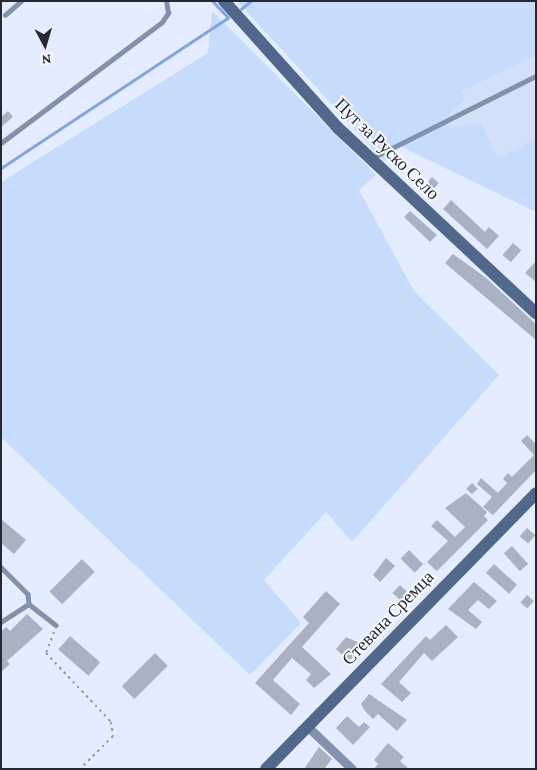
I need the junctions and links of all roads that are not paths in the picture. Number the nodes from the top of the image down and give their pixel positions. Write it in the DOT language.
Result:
graph roads {
  1 [pos="21,1"];
  2 [pos="166,1"];
  3 [pos="224,1"];
  4 [pos="5,15"];
  5 [pos="536,76"];
  6 [pos="1,143"];
  7 [pos="370,159"];
  8 [pos="536,313"];
  9 [pos="536,493"];
  10 [pos="1,567"];
  11 [pos="28,604"];
  12 [pos="1,622"];
  13 [pos="56,625"];
  14 [pos="308,726"];
  15 [pos="266,769"];
  16 [pos="352,769"];
  1 -- 4 [label="lane"];
  2 -- 6 [label="lane"];
  3 -- 7 [label="main road, Пут за Руско Село"];
  5 -- 7 [label="lane"];
  7 -- 8 [label="main road, Пут за Руско Село"];
  9 -- 14 [label="main road, Стевана Сремца"];
  10 -- 11 [label="lane"];
  11 -- 12 [label="lane"];
  11 -- 13 [label="lane"];
  14 -- 15 [label="main road, Стевана Сремца"];
  14 -- 16 [label="street"];
}
